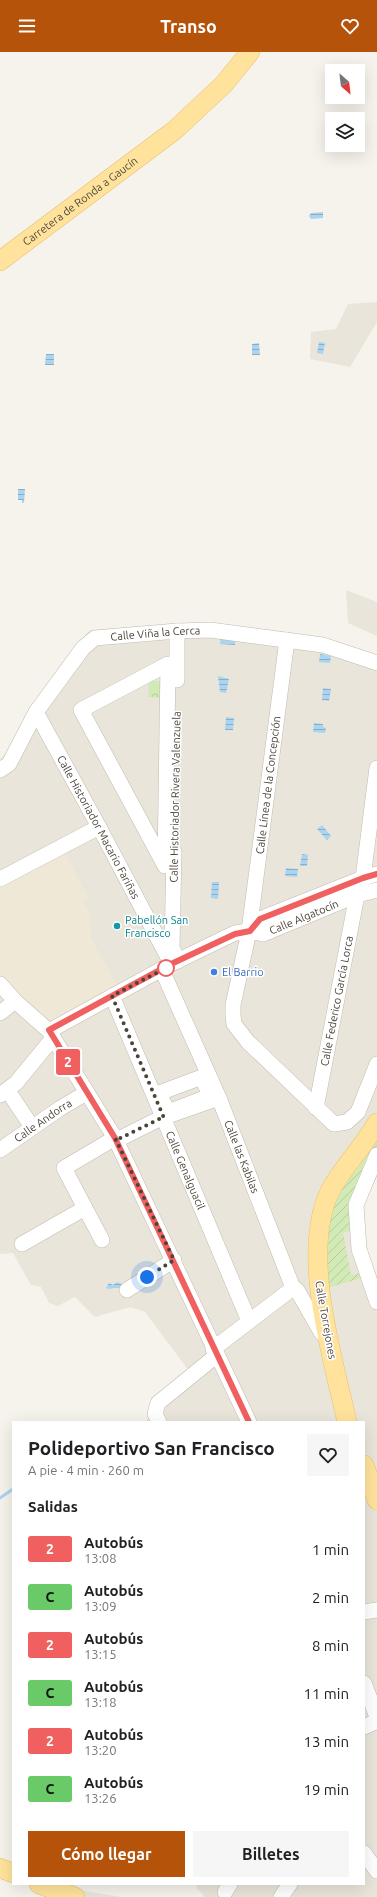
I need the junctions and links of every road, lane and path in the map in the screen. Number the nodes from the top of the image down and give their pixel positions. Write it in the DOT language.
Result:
graph roads {
  1 [pos="237,52"];
  2 [pos="250,52"];
  3 [pos="159,141"];
  4 [pos="0,261"];
  5 [pos="177,631"];
  6 [pos="287,640"];
  7 [pos="377,663"];
  8 [pos="36,712"];
  9 [pos="377,768"];
  10 [pos="0,770"];
  11 [pos="99,827"];
  12 [pos="165,866"];
  13 [pos="370,876"];
  14 [pos="0,880"];
  15 [pos="377,890"];
  16 [pos="357,895"];
  17 [pos="173,914"];
  18 [pos="147,917"];
  19 [pos="250,931"];
  20 [pos="171,965"];
  21 [pos="0,984"];
  22 [pos="112,996"];
  23 [pos="15,1002"];
  24 [pos="0,1012"];
  25 [pos="51,1034"];
  26 [pos="377,1064"];
  27 [pos="4,1093"];
  28 [pos="86,1093"];
  29 [pos="219,1098"];
  30 [pos="316,1108"];
  31 [pos="164,1118"];
  32 [pos="28,1121"];
  33 [pos="377,1123"];
  34 [pos="115,1138"];
  35 [pos="0,1150"];
  36 [pos="377,1155"];
  37 [pos="85,1208"];
  38 [pos="102,1240"];
  39 [pos="22,1244"];
  40 [pos="174,1260"];
  41 [pos="293,1288"];
  42 [pos="127,1290"];
  43 [pos="377,1302"];
  44 [pos="249,1321"];
  45 [pos="328,1338"];
  46 [pos="215,1352"];
  47 [pos="159,1421"];
  48 [pos="249,1421"];
  49 [pos="347,1421"];
  50 [pos="365,1468"];
  51 [pos="377,1500"];
  52 [pos="377,1610"];
  53 [pos="365,1612"];
  54 [pos="365,1686"];
  55 [pos="377,1717"];
  56 [pos="377,1721"];
  57 [pos="377,1726"];
  58 [pos="365,1727"];
  59 [pos="365,1731"];
  60 [pos="365,1846"];
  61 [pos="365,1854"];
  62 [pos="377,1862"];
  63 [pos="0,1868"];
  64 [pos="377,1871"];
  65 [pos="12,1873"];
  66 [pos="43,1885"];
  67 [pos="289,1885"];
  68 [pos="75,1897"];
  69 [pos="281,1897"];
  1 -- 3 [label="main road, Carretera de Ronda a Gaucín"];
  2 -- 3 [label="main road, Carretera de Ronda a Gaucín"];
  3 -- 4 [label="main road, Carretera de Ronda a Gaucín"];
  5 -- 6 [label="street, Calle Viña la Cerca"];
  5 -- 8 [label="street, Calle Viña la Cerca"];
  5 -- 17 [label="street, Calle Historiador Rivera Valenzuela"];
  6 -- 7 [label="street, Calle Viña la Cerca"];
  6 -- 19 [label="street, Calle Línea de la Concepción"];
  8 -- 10 [label="street, Calle Viña la Cerca"];
  8 -- 11 [label="street, Calle Historiador Macario Fariñas"];
  9 -- 13 [label="street"];
  11 -- 14 [label="street"];
  11 -- 18 [label="street, Calle Historiador Macario Fariñas"];
  12 -- 12 [label="street"];
  13 -- 16 [label="street"];
  13 -- 19 [label="street, Calle Algatocín"];
  15 -- 16 [label="street, Calle Algatocín"];
  16 -- 19 [label="street, Calle Algatocín"];
  16 -- 30 [label="street, Calle Federico García Lorca"];
  17 -- 18 [label="street"];
  17 -- 20 [label="street, Calle Historiador Rivera Valenzuela"];
  18 -- 20 [label="street, Calle Historiador Macario Fariñas"];
  19 -- 20 [label="street, Calle Algatocín"];
  19 -- 30 [label="street, Calle Línea de la Concepción"];
  20 -- 22 [label="street, Calle Algatocín"];
  20 -- 29 [label="street, Calle las Kabilas"];
  21 -- 23 [label="street"];
  22 -- 25 [label="street, Calle Algatocín"];
  22 -- 31 [label="street, Calle Genalguacil"];
  23 -- 24 [label="street"];
  23 -- 25 [label="street"];
  25 -- 27 [label="street"];
  25 -- 28 [label="street"];
  26 -- 30 [label="street, Calle Línea de la Concepción"];
  27 -- 32 [label="street"];
  28 -- 34 [label="street"];
  28 -- 35 [label="street, Calle Andorra"];
  29 -- 31 [label="street"];
  29 -- 41 [label="street, Calle las Kabilas"];
  31 -- 34 [label="street"];
  31 -- 44 [label="street, Calle Genalguacil"];
  33 -- 45 [label="main road, Calle Torrejones"];
  34 -- 37 [label="street"];
  34 -- 40 [label="street"];
  36 -- 43 [label="street"];
  37 -- 38 [label="street"];
  37 -- 39 [label="street"];
  40 -- 42 [label="street"];
  40 -- 46 [label="street"];
  41 -- 44 [label="street"];
  41 -- 45 [label="street, Calle las Kabilas"];
  44 -- 46 [label="street"];
  45 -- 49 [label="main road, Calle Torrejones"];
  46 -- 47 [label="street"];
  46 -- 48 [label="street"];
  50 -- 51 [label="main road"];
  52 -- 53 [label="street"];
  54 -- 55 [label="street"];
  56 -- 58 [label="street"];
  57 -- 59 [label="street"];
  60 -- 62 [label="street"];
  61 -- 64 [label="street"];
  63 -- 65 [label="main road"];
  66 -- 68 [label="main road"];
  67 -- 69 [label="street"];
}
